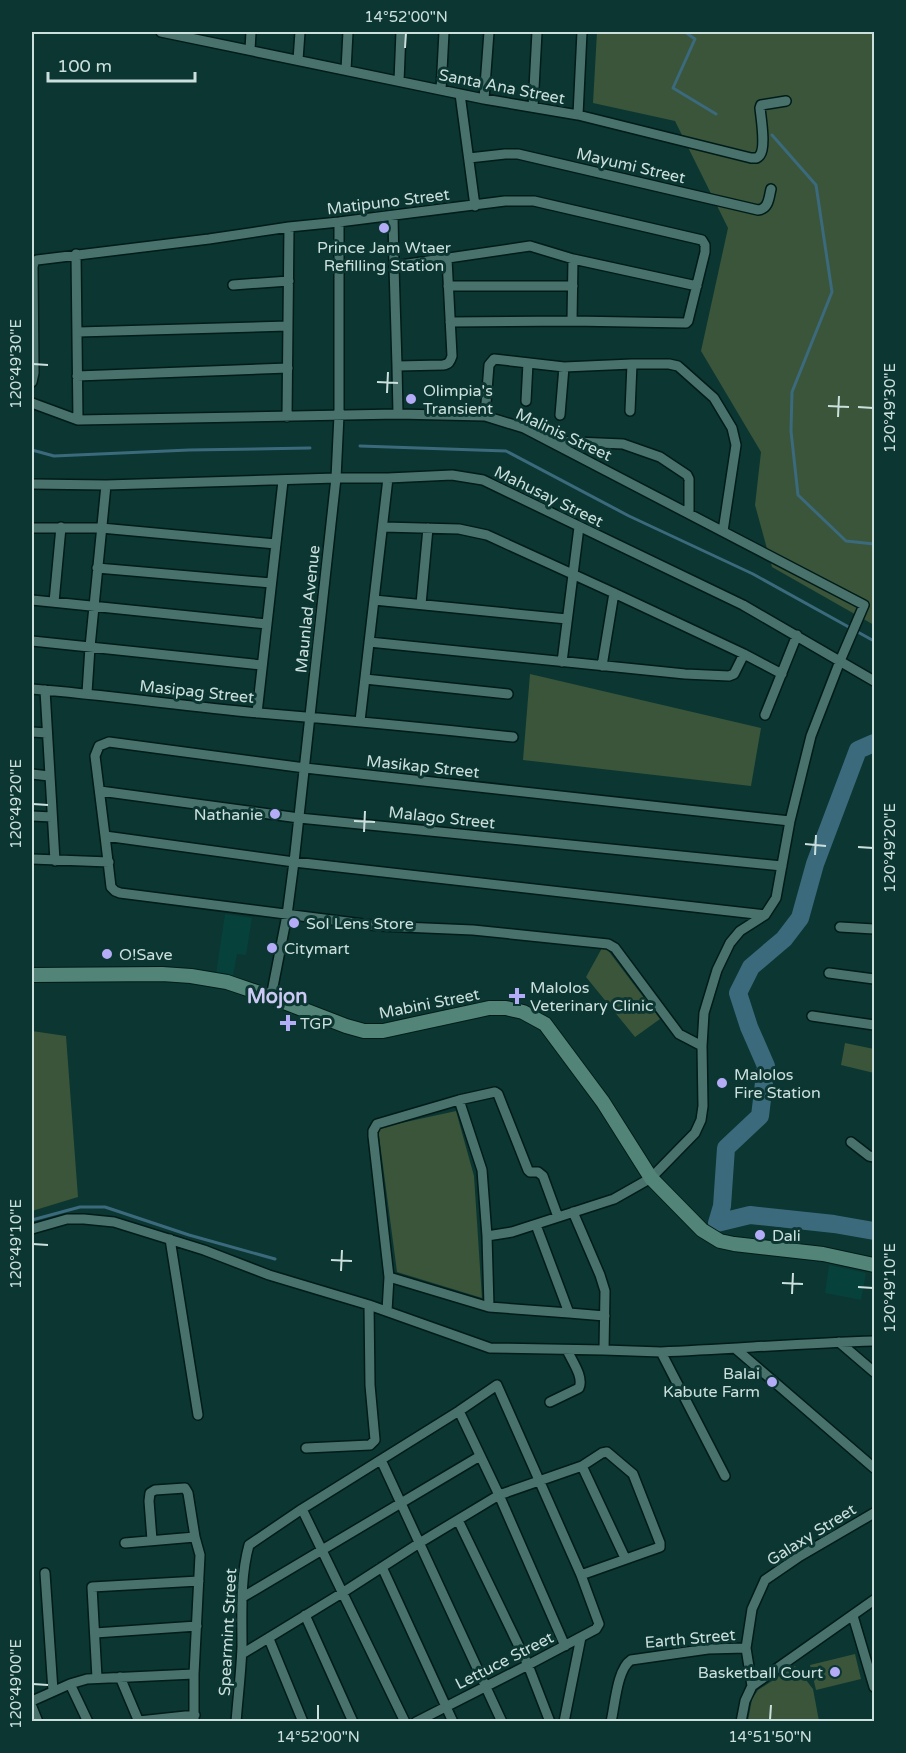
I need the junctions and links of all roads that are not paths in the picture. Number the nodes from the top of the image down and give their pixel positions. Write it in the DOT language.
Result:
graph roads {
  1 [pos="163,32"];
  2 [pos="251,32"];
  3 [pos="300,32"];
  4 [pos="348,32"];
  5 [pos="401,32"];
  6 [pos="444,32"];
  7 [pos="489,32"];
  8 [pos="537,32"];
  9 [pos="582,32"];
  10 [pos="209,36"];
  11 [pos="250,50"];
  12 [pos="298,60"];
  13 [pos="346,70"];
  14 [pos="399,81"];
  15 [pos="441,90"];
  16 [pos="460,94"];
  17 [pos="484,99"];
  18 [pos="786,101"];
  19 [pos="533,107"];
  20 [pos="578,115"];
  21 [pos="469,159"];
  22 [pos="771,189"];
  23 [pos="475,206"];
  24 [pos="393,216"];
  25 [pos="339,222"];
  26 [pos="289,226"];
  27 [pos="76,254"];
  28 [pos="447,259"];
  29 [pos="573,259"];
  30 [pos="394,266"];
  31 [pos="289,281"];
  32 [pos="233,285"];
  33 [pos="448,286"];
  34 [pos="573,286"];
  35 [pos="697,286"];
  36 [pos="572,321"];
  37 [pos="450,322"];
  38 [pos="288,326"];
  39 [pos="78,332"];
  40 [pos="528,363"];
  41 [pos="632,364"];
  42 [pos="397,366"];
  43 [pos="288,368"];
  44 [pos="564,368"];
  45 [pos="77,376"];
  46 [pos="32,382"];
  47 [pos="526,401"];
  48 [pos="32,403"];
  49 [pos="630,411"];
  50 [pos="398,414"];
  51 [pos="339,415"];
  52 [pos="560,415"];
  53 [pos="485,416"];
  54 [pos="287,417"];
  55 [pos="78,420"];
  56 [pos="548,440"];
  57 [pos="336,478"];
  58 [pos="388,478"];
  59 [pos="283,481"];
  60 [pos="32,484"];
  61 [pos="106,485"];
  62 [pos="688,513"];
  63 [pos="61,527"];
  64 [pos="383,527"];
  65 [pos="579,527"];
  66 [pos="32,528"];
  67 [pos="100,528"];
  68 [pos="428,528"];
  69 [pos="723,531"];
  70 [pos="276,544"];
  71 [pos="98,568"];
  72 [pos="572,574"];
  73 [pos="271,583"];
  74 [pos="614,593"];
  75 [pos="32,600"];
  76 [pos="374,600"];
  77 [pos="54,602"];
  78 [pos="421,604"];
  79 [pos="94,606"];
  80 [pos="567,619"];
  81 [pos="267,624"];
  82 [pos="797,635"];
  83 [pos="32,641"];
  84 [pos="369,642"];
  85 [pos="90,647"];
  86 [pos="744,654"];
  87 [pos="840,661"];
  88 [pos="562,662"];
  89 [pos="262,665"];
  90 [pos="602,666"];
  91 [pos="782,674"];
  92 [pos="365,679"];
  93 [pos="874,681"];
  94 [pos="32,689"];
  95 [pos="45,690"];
  96 [pos="87,693"];
  97 [pos="508,694"];
  98 [pos="257,713"];
  99 [pos="765,716"];
  100 [pos="310,717"];
  101 [pos="360,721"];
  102 [pos="32,732"];
  103 [pos="47,733"];
  104 [pos="513,737"];
  105 [pos="305,768"];
  106 [pos="32,774"];
  107 [pos="50,776"];
  108 [pos="100,791"];
  109 [pos="32,816"];
  110 [pos="52,817"];
  111 [pos="299,818"];
  112 [pos="790,821"];
  113 [pos="105,836"];
  114 [pos="32,859"];
  115 [pos="55,861"];
  116 [pos="109,862"];
  117 [pos="294,862"];
  118 [pos="782,866"];
  119 [pos="287,915"];
  120 [pos="765,915"];
  121 [pos="840,927"];
  122 [pos="874,929"];
  123 [pos="829,973"];
  124 [pos="32,975"];
  125 [pos="874,979"];
  126 [pos="271,997"];
  127 [pos="812,1016"];
  128 [pos="874,1025"];
  129 [pos="702,1046"];
  130 [pos="459,1100"];
  131 [pos="851,1142"];
  132 [pos="874,1157"];
  133 [pos="651,1178"];
  134 [pos="573,1212"];
  135 [pos="558,1217"];
  136 [pos="536,1225"];
  137 [pos="32,1229"];
  138 [pos="487,1236"];
  139 [pos="170,1239"];
  140 [pos="874,1265"];
  141 [pos="389,1277"];
  142 [pos="369,1305"];
  143 [pos="489,1307"];
  144 [pos="387,1311"];
  145 [pos="569,1313"];
  146 [pos="605,1316"];
  147 [pos="874,1341"];
  148 [pos="838,1342"];
  149 [pos="736,1348"];
  150 [pos="567,1350"];
  151 [pos="604,1350"];
  152 [pos="661,1352"];
  153 [pos="874,1372"];
  154 [pos="550,1402"];
  155 [pos="459,1412"];
  156 [pos="198,1414"];
  157 [pos="306,1448"];
  158 [pos="480,1456"];
  159 [pos="381,1460"];
  160 [pos="582,1466"];
  161 [pos="874,1468"];
  162 [pos="724,1476"];
  163 [pos="540,1482"];
  164 [pos="499,1495"];
  165 [pos="402,1503"];
  166 [pos="302,1509"];
  167 [pos="874,1513"];
  168 [pos="459,1520"];
  169 [pos="195,1537"];
  170 [pos="152,1540"];
  171 [pos="421,1542"];
  172 [pos="125,1543"];
  173 [pos="322,1550"];
  174 [pos="625,1558"];
  175 [pos="382,1567"];
  176 [pos="45,1573"];
  177 [pos="581,1575"];
  178 [pos="199,1581"];
  179 [pos="342,1593"];
  180 [pos="243,1597"];
  181 [pos="874,1600"];
  182 [pos="305,1615"];
  183 [pos="852,1616"];
  184 [pos="197,1626"];
  185 [pos="95,1633"];
  186 [pos="581,1637"];
  187 [pos="269,1639"];
  188 [pos="565,1646"];
  189 [pos="746,1648"];
  190 [pos="242,1654"];
  191 [pos="528,1665"];
  192 [pos="194,1674"];
  193 [pos="120,1677"];
  194 [pos="97,1678"];
  195 [pos="70,1684"];
  196 [pos="487,1686"];
  197 [pos="752,1686"];
  198 [pos="874,1687"];
  199 [pos="53,1691"];
  200 [pos="32,1701"];
  201 [pos="32,1707"];
  202 [pos="447,1707"];
  203 [pos="195,1718"];
  204 [pos="139,1721"];
  205 [pos="38,1722"];
  206 [pos="87,1722"];
  207 [pos="237,1722"];
  208 [pos="303,1722"];
  209 [pos="352,1722"];
  210 [pos="405,1722"];
  211 [pos="416,1722"];
  212 [pos="453,1722"];
  213 [pos="502,1722"];
  214 [pos="550,1722"];
  215 [pos="564,1722"];
  216 [pos="611,1722"];
  217 [pos="741,1722"];
  1 -- 10 [label="street, Santa Ana Street"];
  2 -- 11 [label="street"];
  3 -- 12 [label="street"];
  4 -- 13 [label="street"];
  5 -- 14 [label="street"];
  6 -- 15 [label="street"];
  7 -- 17 [label="street"];
  8 -- 19 [label="street"];
  9 -- 20 [label="street"];
  10 -- 11 [label="street, Santa Ana Street"];
  11 -- 12 [label="street, Santa Ana Street"];
  12 -- 13 [label="street, Santa Ana Street"];
  13 -- 14 [label="street, Santa Ana Street"];
  14 -- 15 [label="street, Santa Ana Street"];
  15 -- 16 [label="street, Santa Ana Street"];
  16 -- 17 [label="street, Santa Ana Street"];
  16 -- 21 [label="street"];
  17 -- 19 [label="street, Santa Ana Street"];
  18 -- 20 [label="street, Santa Ana Street"];
  19 -- 20 [label="street, Santa Ana Street"];
  21 -- 22 [label="street, Mayumi Street"];
  21 -- 23 [label="street"];
  23 -- 24 [label="street, Matipuno Street"];
  23 -- 35 [label="street, Matipuno Street"];
  24 -- 25 [label="street, Matipuno Street"];
  24 -- 30 [label="street"];
  25 -- 26 [label="street, Matipuno Street"];
  25 -- 51 [label="street, Maunlad Avenue"];
  26 -- 27 [label="street, Matipuno Street"];
  26 -- 31 [label="street"];
  27 -- 39 [label="street"];
  27 -- 46 [label="street, Matipuno Street"];
  28 -- 29 [label="street"];
  28 -- 30 [label="street"];
  28 -- 33 [label="street"];
  29 -- 34 [label="street"];
  29 -- 35 [label="street"];
  30 -- 42 [label="street"];
  31 -- 32 [label="street"];
  31 -- 38 [label="street"];
  33 -- 34 [label="street"];
  33 -- 37 [label="street"];
  34 -- 36 [label="street"];
  35 -- 36 [label="street"];
  36 -- 37 [label="street"];
  37 -- 42 [label="street"];
  38 -- 39 [label="street"];
  38 -- 43 [label="street"];
  39 -- 45 [label="street"];
  40 -- 44 [label="street"];
  40 -- 47 [label="street"];
  40 -- 53 [label="street"];
  41 -- 44 [label="street"];
  41 -- 49 [label="street"];
  41 -- 69 [label="street"];
  42 -- 50 [label="street"];
  43 -- 45 [label="street"];
  43 -- 54 [label="street"];
  44 -- 52 [label="street"];
  45 -- 55 [label="street"];
  48 -- 55 [label="street"];
  50 -- 51 [label="street, Malinis Street"];
  50 -- 53 [label="street, Malinis Street"];
  51 -- 54 [label="street, Malinis Street"];
  51 -- 57 [label="street, Maunlad Avenue"];
  53 -- 56 [label="street, Malinis Street"];
  54 -- 55 [label="street, Malinis Street"];
  56 -- 62 [label="street, Malinis Street"];
  56 -- 62 [label="street"];
  57 -- 58 [label="street, Mahusay Street"];
  57 -- 59 [label="street, Mahusay Street"];
  57 -- 100 [label="street, Maunlad Avenue"];
  58 -- 64 [label="street"];
  58 -- 65 [label="street, Mahusay Street"];
  59 -- 61 [label="street, Mahusay Street"];
  59 -- 70 [label="street"];
  60 -- 61 [label="street, Mahusay Street"];
  61 -- 67 [label="street"];
  62 -- 69 [label="street, Malinis Street"];
  63 -- 66 [label="street"];
  63 -- 67 [label="street"];
  63 -- 77 [label="street"];
  64 -- 68 [label="street"];
  64 -- 76 [label="street"];
  65 -- 72 [label="street"];
  65 -- 82 [label="street, Mahusay Street"];
  67 -- 70 [label="street"];
  67 -- 71 [label="street"];
  68 -- 72 [label="street"];
  68 -- 78 [label="street"];
  69 -- 87 [label="street, Malinis Street"];
  70 -- 73 [label="street"];
  71 -- 73 [label="street"];
  71 -- 79 [label="street"];
  72 -- 74 [label="street"];
  72 -- 80 [label="street"];
  73 -- 81 [label="street"];
  74 -- 86 [label="street"];
  74 -- 90 [label="street"];
  75 -- 77 [label="street"];
  76 -- 78 [label="street"];
  76 -- 84 [label="street"];
  77 -- 79 [label="street"];
  78 -- 80 [label="street"];
  79 -- 81 [label="street"];
  79 -- 85 [label="street"];
  80 -- 88 [label="street"];
  81 -- 89 [label="street"];
  82 -- 87 [label="street, Mahusay Street"];
  82 -- 91 [label="street"];
  83 -- 85 [label="street"];
  84 -- 88 [label="street"];
  84 -- 92 [label="street"];
  85 -- 89 [label="street"];
  85 -- 96 [label="street"];
  86 -- 90 [label="street"];
  86 -- 91 [label="street"];
  87 -- 93 [label="street, Mahusay Street"];
  87 -- 112 [label="street"];
  88 -- 90 [label="street"];
  89 -- 98 [label="street"];
  91 -- 99 [label="street"];
  92 -- 97 [label="street"];
  92 -- 101 [label="street"];
  94 -- 95 [label="street, Masipag Street"];
  95 -- 96 [label="street, Masipag Street"];
  95 -- 103 [label="street"];
  96 -- 98 [label="street, Masipag Street"];
  98 -- 100 [label="street, Masipag Street"];
  100 -- 101 [label="street, Masipag Street"];
  100 -- 105 [label="street, Maunlad Avenue"];
  101 -- 104 [label="street, Masipag Street"];
  102 -- 103 [label="street"];
  103 -- 107 [label="street"];
  105 -- 108 [label="street, Masikap Street"];
  105 -- 111 [label="street, Maunlad Avenue"];
  105 -- 112 [label="street, Masikap Street"];
  106 -- 107 [label="street"];
  107 -- 110 [label="street"];
  108 -- 111 [label="street, Malago Street"];
  108 -- 113 [label="street"];
  109 -- 110 [label="street"];
  110 -- 115 [label="street"];
  111 -- 117 [label="street, Maunlad Avenue"];
  111 -- 118 [label="street, Malago Street"];
  112 -- 118 [label="street"];
  113 -- 116 [label="street"];
  113 -- 117 [label="street"];
  114 -- 115 [label="street"];
  115 -- 116 [label="street"];
  116 -- 119 [label="street"];
  117 -- 119 [label="street, Maunlad Avenue"];
  117 -- 120 [label="street"];
  118 -- 120 [label="street"];
  119 -- 126 [label="street, Maunlad Avenue"];
  119 -- 129 [label="street"];
  120 -- 129 [label="street"];
  121 -- 122 [label="street"];
  123 -- 125 [label="street"];
  124 -- 126 [label="main road, Mabini Street"];
  126 -- 133 [label="main road, Mabini Street"];
  127 -- 128 [label="street"];
  129 -- 133 [label="street"];
  130 -- 135 [label="street"];
  130 -- 138 [label="street"];
  130 -- 141 [label="street"];
  131 -- 132 [label="street"];
  133 -- 134 [label="street"];
  133 -- 140 [label="main road, Mabini Street"];
  134 -- 135 [label="street"];
  134 -- 146 [label="street"];
  135 -- 136 [label="street"];
  136 -- 138 [label="street"];
  136 -- 145 [label="street"];
  137 -- 139 [label="street"];
  138 -- 143 [label="street"];
  139 -- 142 [label="street"];
  139 -- 156 [label="street"];
  141 -- 143 [label="street"];
  141 -- 144 [label="street"];
  142 -- 144 [label="street"];
  142 -- 157 [label="street"];
  143 -- 145 [label="street"];
  144 -- 150 [label="street"];
  145 -- 146 [label="street"];
  146 -- 151 [label="street"];
  147 -- 148 [label="street"];
  148 -- 149 [label="street"];
  148 -- 153 [label="street"];
  149 -- 152 [label="street"];
  149 -- 161 [label="street"];
  150 -- 151 [label="street"];
  150 -- 154 [label="street"];
  151 -- 152 [label="street"];
  152 -- 162 [label="street"];
  155 -- 158 [label="street"];
  155 -- 159 [label="street"];
  155 -- 163 [label="street"];
  158 -- 164 [label="street"];
  158 -- 165 [label="street"];
  159 -- 165 [label="street"];
  159 -- 166 [label="street"];
  160 -- 163 [label="street"];
  160 -- 174 [label="street"];
  160 -- 174 [label="street"];
  163 -- 164 [label="street"];
  163 -- 177 [label="street"];
  164 -- 168 [label="street"];
  164 -- 188 [label="street"];
  165 -- 171 [label="street"];
  165 -- 173 [label="street"];
  166 -- 173 [label="street"];
  166 -- 180 [label="street, Spearmint Street"];
  167 -- 189 [label="street, Galaxy Street"];
  168 -- 171 [label="street"];
  168 -- 191 [label="street"];
  169 -- 170 [label="street"];
  169 -- 170 [label="street"];
  169 -- 178 [label="street"];
  170 -- 172 [label="street"];
  171 -- 175 [label="street"];
  171 -- 196 [label="street"];
  173 -- 179 [label="street"];
  173 -- 180 [label="street"];
  174 -- 177 [label="street"];
  175 -- 179 [label="street"];
  175 -- 202 [label="street"];
  176 -- 199 [label="street"];
  177 -- 186 [label="street, Lettuce Street"];
  178 -- 184 [label="street"];
  178 -- 185 [label="street"];
  179 -- 182 [label="street"];
  179 -- 210 [label="street"];
  180 -- 190 [label="street, Spearmint Street"];
  181 -- 183 [label="street"];
  182 -- 187 [label="street"];
  182 -- 209 [label="street"];
  183 -- 197 [label="street"];
  183 -- 198 [label="street"];
  184 -- 185 [label="street"];
  184 -- 192 [label="street"];
  185 -- 194 [label="street"];
  186 -- 188 [label="street, Lettuce Street"];
  186 -- 215 [label="street"];
  187 -- 190 [label="street"];
  187 -- 208 [label="street"];
  188 -- 191 [label="street, Lettuce Street"];
  189 -- 197 [label="street, Galaxy Street"];
  189 -- 216 [label="street, Earth Street"];
  190 -- 207 [label="street, Spearmint Street"];
  191 -- 196 [label="street, Lettuce Street"];
  191 -- 214 [label="street"];
  192 -- 193 [label="street"];
  192 -- 203 [label="street"];
  193 -- 194 [label="street"];
  193 -- 204 [label="street"];
  194 -- 195 [label="street"];
  195 -- 199 [label="street"];
  195 -- 206 [label="street"];
  196 -- 202 [label="street, Lettuce Street"];
  196 -- 213 [label="street"];
  197 -- 217 [label="street"];
  199 -- 200 [label="street"];
  201 -- 205 [label="street"];
  202 -- 211 [label="street, Lettuce Street"];
  202 -- 212 [label="street"];
  203 -- 204 [label="street"];
}
